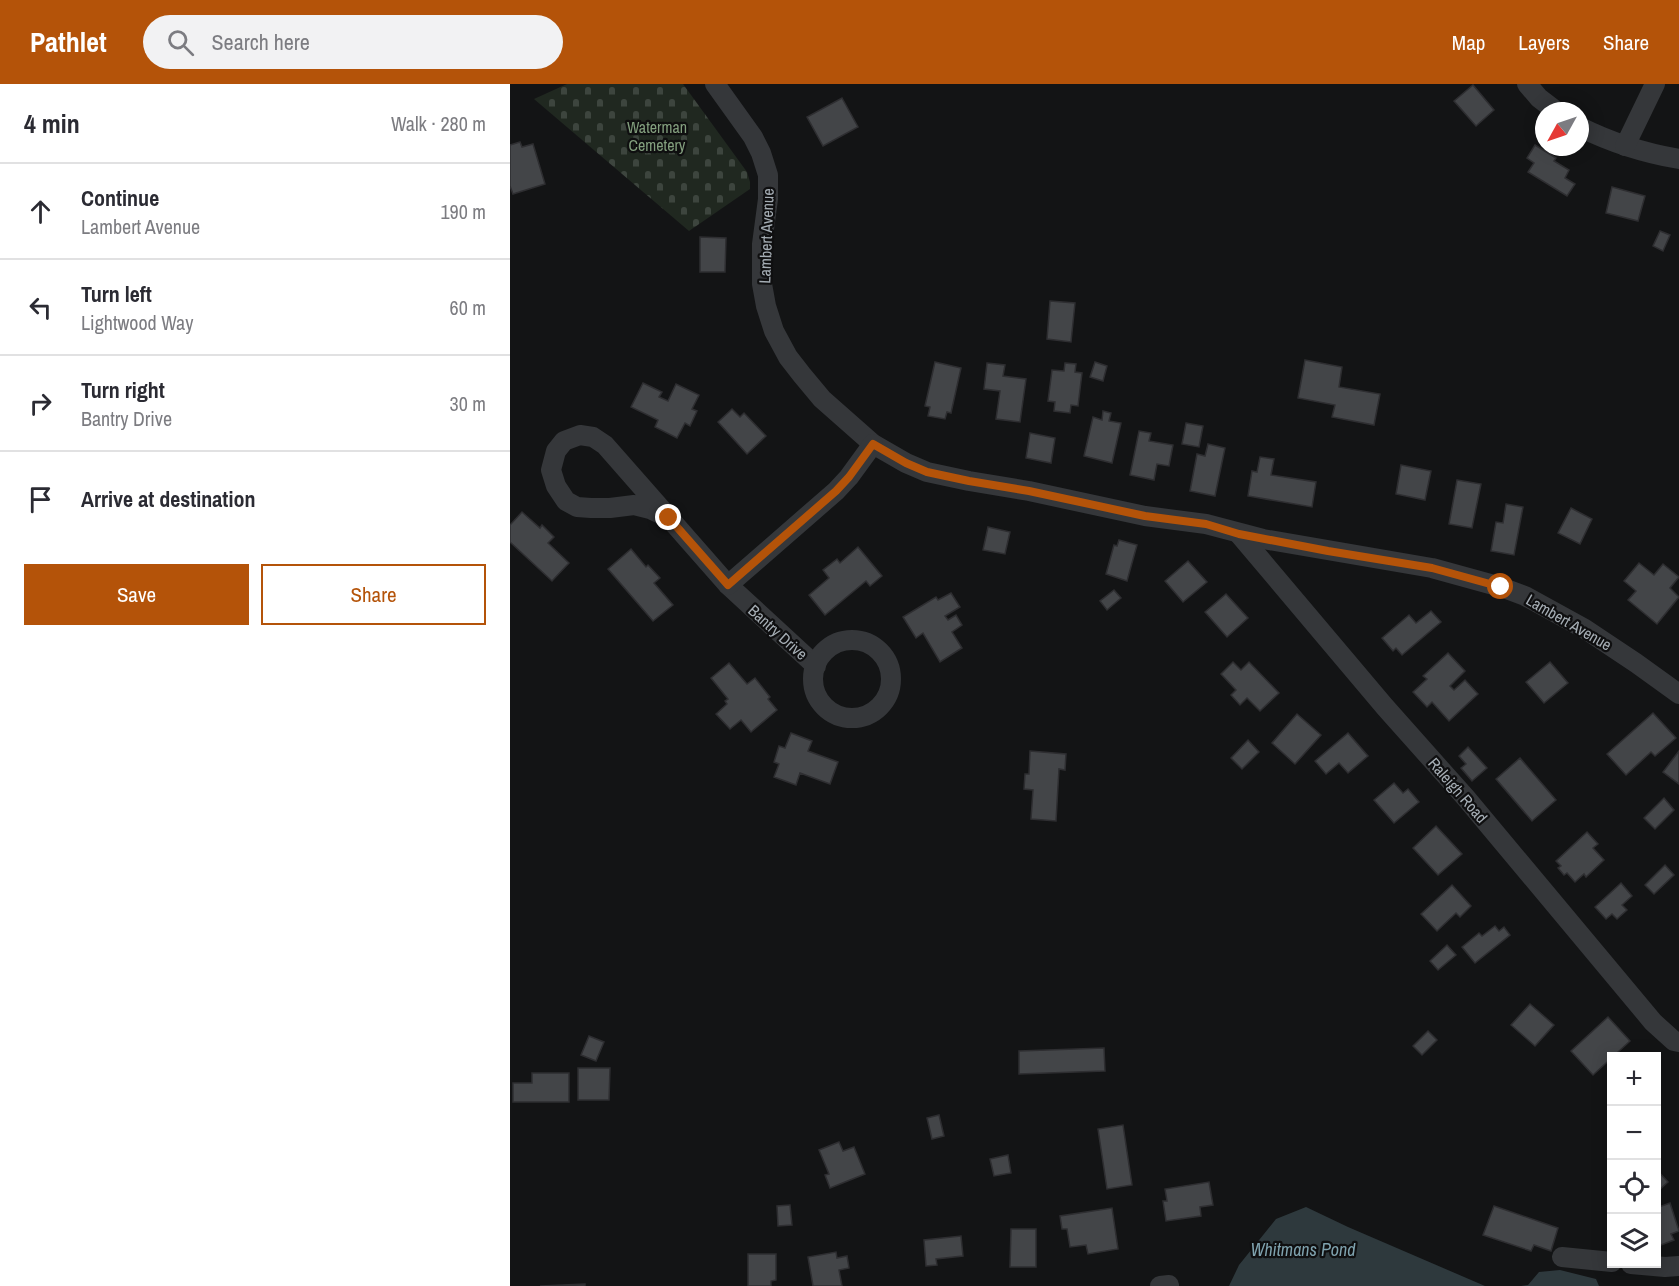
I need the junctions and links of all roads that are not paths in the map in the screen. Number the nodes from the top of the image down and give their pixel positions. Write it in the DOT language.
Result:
graph roads {
  1 [pos="715,84"];
  2 [pos="1527,84"];
  3 [pos="1655,84"];
  4 [pos="1544,102"];
  5 [pos="1589,131"];
  6 [pos="1625,146"];
  7 [pos="1679,159"];
  8 [pos="873,444"];
  9 [pos="669,518"];
  10 [pos="1239,534"];
  11 [pos="728,585"];
  12 [pos="816,666"];
  13 [pos="1679,694"];
  14 [pos="1679,1042"];
  15 [pos="1562,1257"];
  16 [pos="1607,1262"];
  17 [pos="1679,1266"];
  18 [pos="1661,1267"];
  1 -- 8 [label="street, Lambert Avenue"];
  2 -- 4 [label="street"];
  3 -- 6 [label="street"];
  5 -- 6 [label="street"];
  6 -- 7 [label="street"];
  8 -- 10 [label="street, Lambert Avenue"];
  8 -- 11 [label="street"];
  9 -- 9 [label="street, Bantry Drive"];
  9 -- 11 [label="street, Bantry Drive"];
  10 -- 13 [label="street, Lambert Avenue"];
  10 -- 14 [label="street, Raleigh Road"];
  11 -- 12 [label="street, Bantry Drive"];
  15 -- 16 [label="street"];
  17 -- 18 [label="street"];
}
